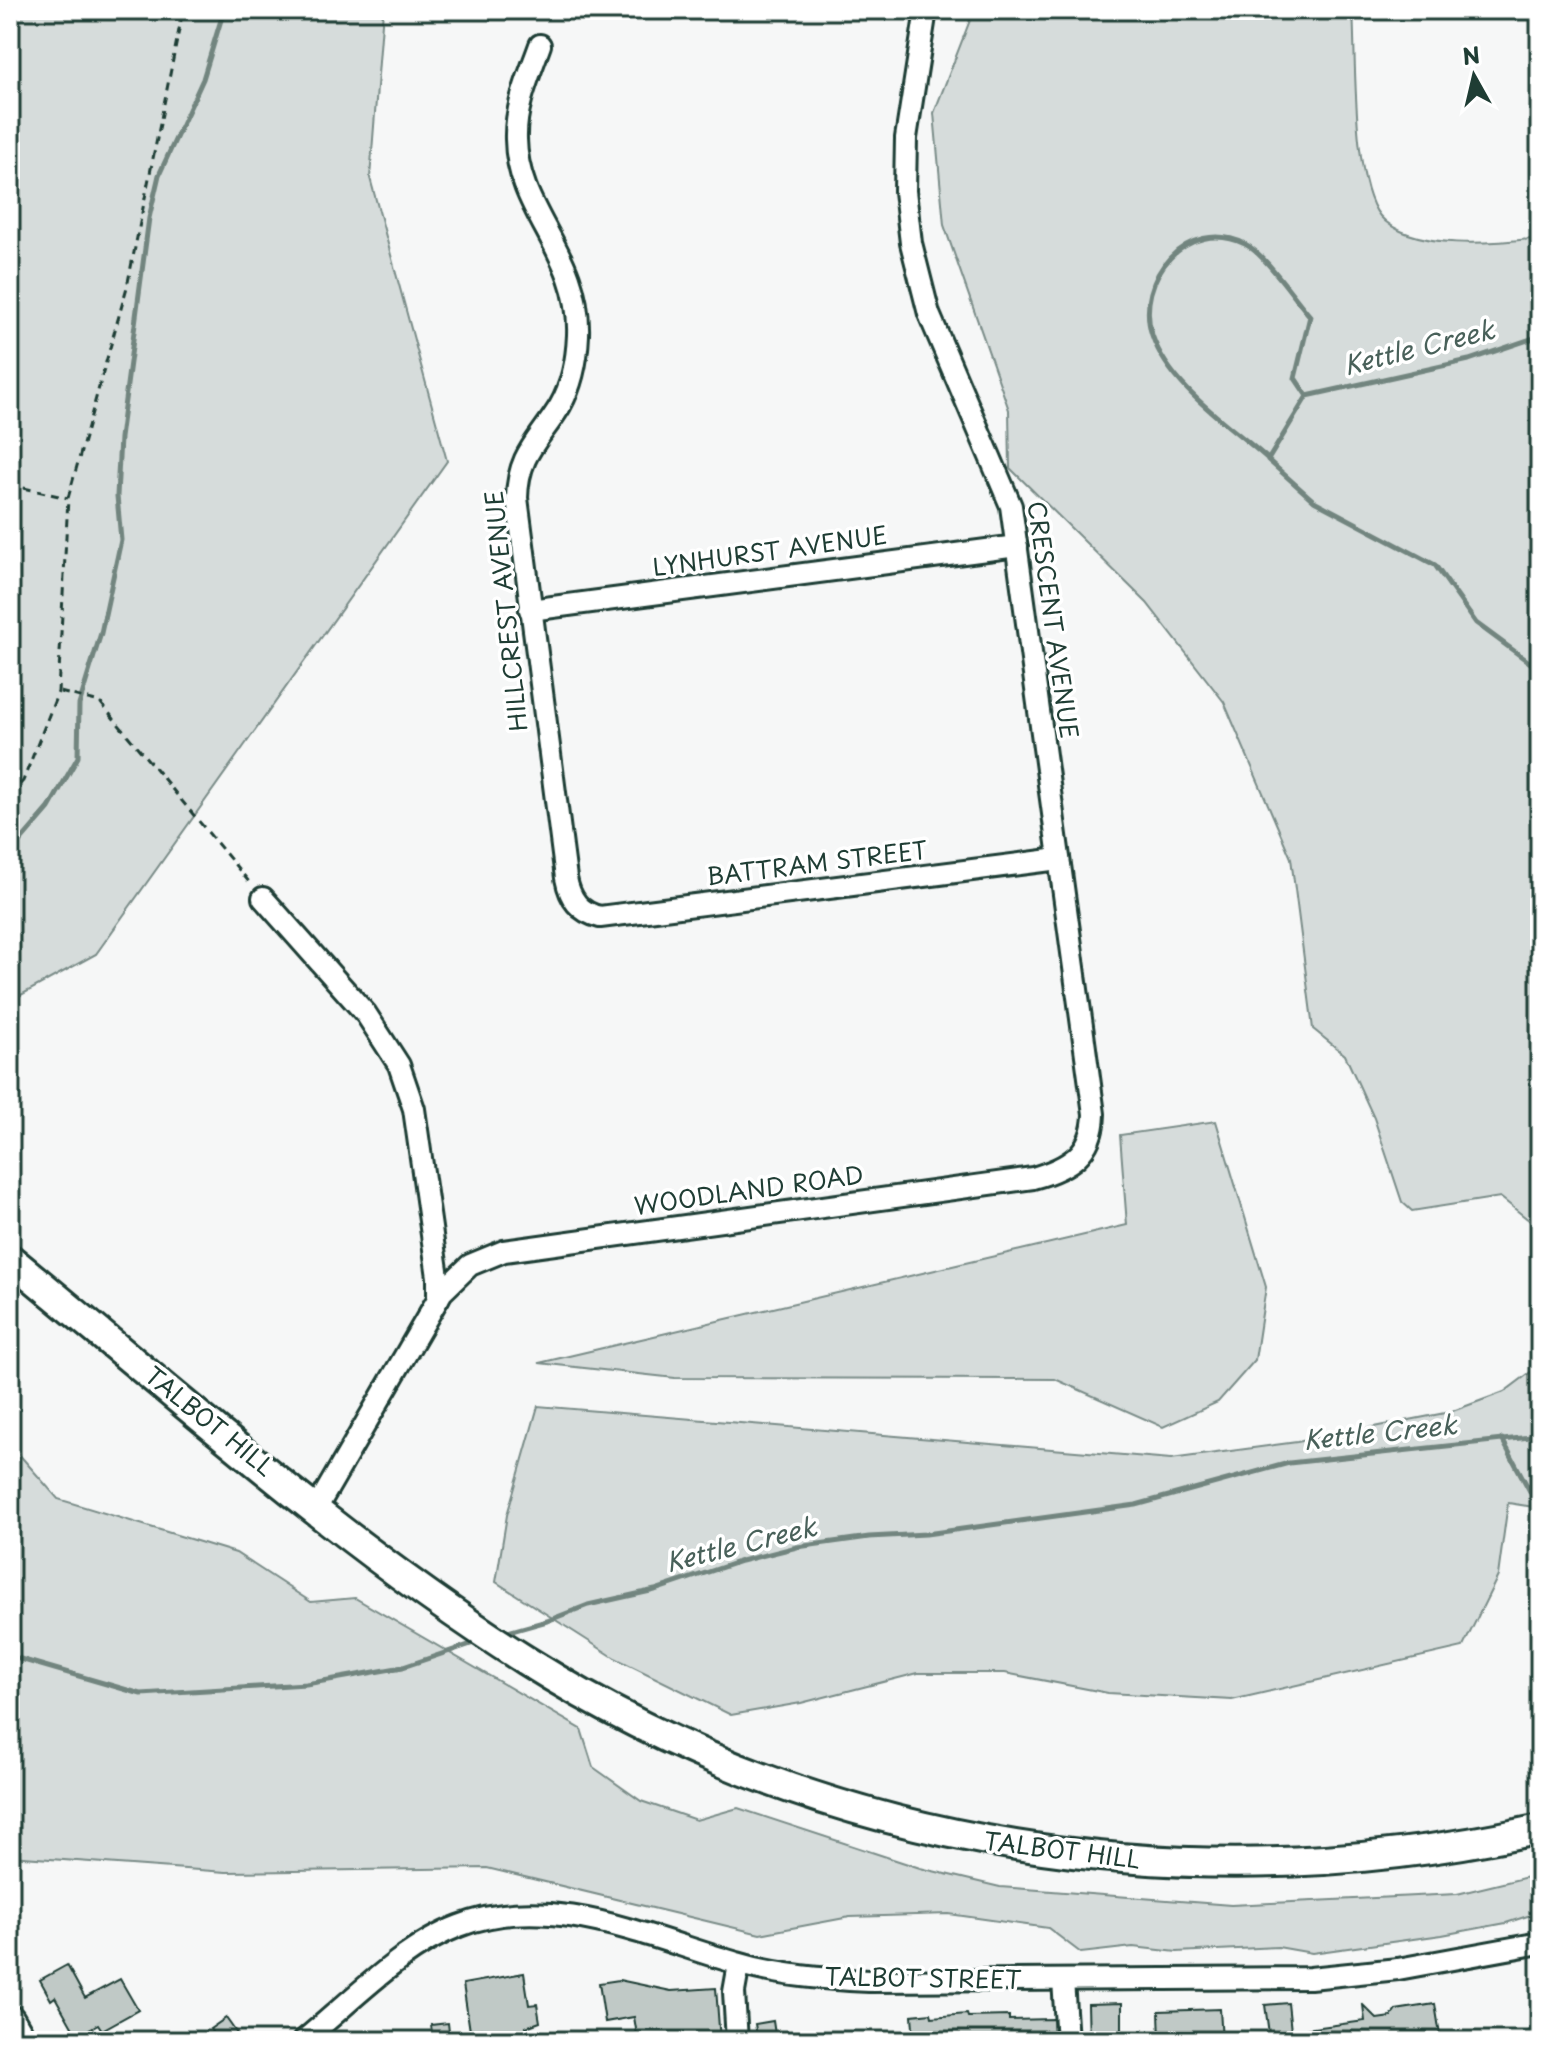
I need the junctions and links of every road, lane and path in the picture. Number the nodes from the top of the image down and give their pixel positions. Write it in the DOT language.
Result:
graph roads {
  1 [pos="183,10"];
  2 [pos="926,10"];
  3 [pos="540,45"];
  4 [pos="10,485"];
  5 [pos="68,498"];
  6 [pos="1017,546"];
  7 [pos="530,610"];
  8 [pos="58,692"];
  9 [pos="10,794"];
  10 [pos="1059,859"];
  11 [pos="263,898"];
  12 [pos="582,911"];
  13 [pos="1080,1156"];
  14 [pos="10,1259"];
  15 [pos="438,1299"];
  16 [pos="316,1509"];
  17 [pos="1540,1829"];
  18 [pos="1540,1943"];
  19 [pos="739,1964"];
  20 [pos="1063,1980"];
  21 [pos="10,2020"];
  22 [pos="22,2041"];
  23 [pos="303,2041"];
  24 [pos="737,2041"];
  25 [pos="1067,2041"];
  1 -- 5 [label="path"];
  2 -- 6 [label="street, CRESCENT AVENUE"];
  3 -- 7 [label="street, HILLCREST AVENUE"];
  4 -- 5 [label="path"];
  5 -- 8 [label="path"];
  6 -- 7 [label="street, LYNHURST AVENUE"];
  6 -- 10 [label="street, CRESCENT AVENUE"];
  7 -- 12 [label="street, HILLCREST AVENUE"];
  8 -- 9 [label="path"];
  8 -- 11 [label="path"];
  10 -- 12 [label="street, BATTRAM STREET"];
  10 -- 13 [label="street, CRESCENT AVENUE"];
  11 -- 15 [label="street"];
  13 -- 15 [label="street, WOODLAND ROAD"];
  14 -- 16 [label="main road, TALBOT HILL"];
  15 -- 16 [label="street, WOODLAND ROAD"];
  16 -- 17 [label="main road, TALBOT HILL"];
  18 -- 20 [label="street, TALBOT STREET"];
  19 -- 20 [label="street, TALBOT STREET"];
  19 -- 23 [label="street, TALBOT STREET"];
  19 -- 24 [label="street"];
  20 -- 25 [label="street"];
  21 -- 22 [label="main road"];
}
